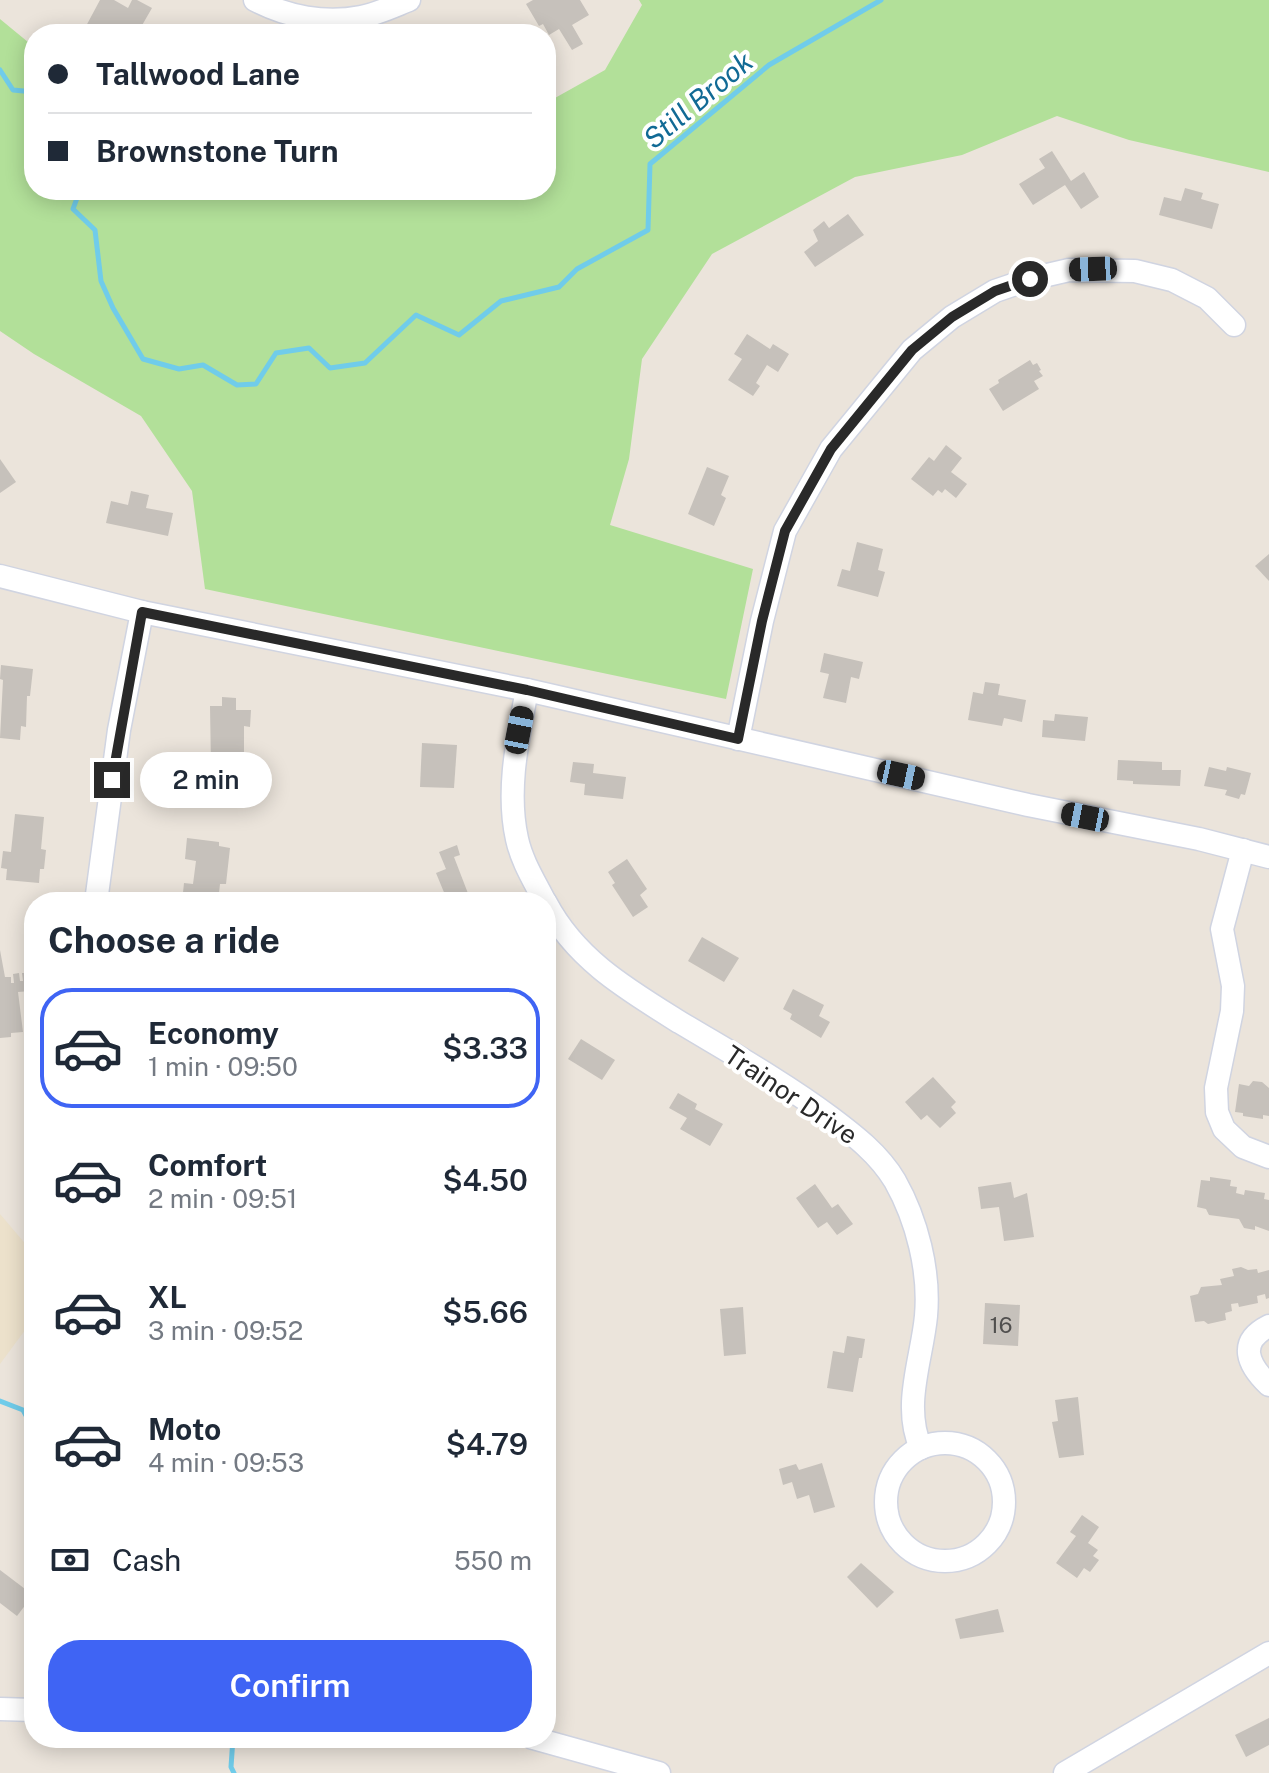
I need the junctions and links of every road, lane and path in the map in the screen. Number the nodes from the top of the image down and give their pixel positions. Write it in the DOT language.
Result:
graph roads {
  1 [pos="255,0"];
  2 [pos="409,0"];
  3 [pos="1234,325"];
  4 [pos="0,576"];
  5 [pos="142,612"];
  6 [pos="527,690"];
  7 [pos="738,739"];
  8 [pos="1243,850"];
  9 [pos="1269,857"];
  10 [pos="97,892"];
  11 [pos="540,892"];
  12 [pos="556,921"];
  13 [pos="1269,1157"];
  14 [pos="1269,1326"];
  15 [pos="1269,1385"];
  16 [pos="921,1448"];
  17 [pos="1269,1653"];
  18 [pos="0,1709"];
  19 [pos="24,1710"];
  20 [pos="556,1748"];
  21 [pos="592,1764"];
  22 [pos="659,1773"];
  23 [pos="1065,1773"];
  1 -- 2 [label="street"];
  3 -- 7 [label="street"];
  4 -- 5 [label="street"];
  5 -- 6 [label="street"];
  5 -- 10 [label="street"];
  6 -- 7 [label="street"];
  6 -- 11 [label="street, Trainor Drive"];
  7 -- 8 [label="street"];
  8 -- 9 [label="street"];
  8 -- 13 [label="street"];
  12 -- 16 [label="street, Trainor Drive"];
  14 -- 15 [label="street"];
  16 -- 16 [label="street"];
  17 -- 23 [label="street"];
  18 -- 19 [label="street"];
  20 -- 21 [label="street"];
  21 -- 22 [label="street"];
}
